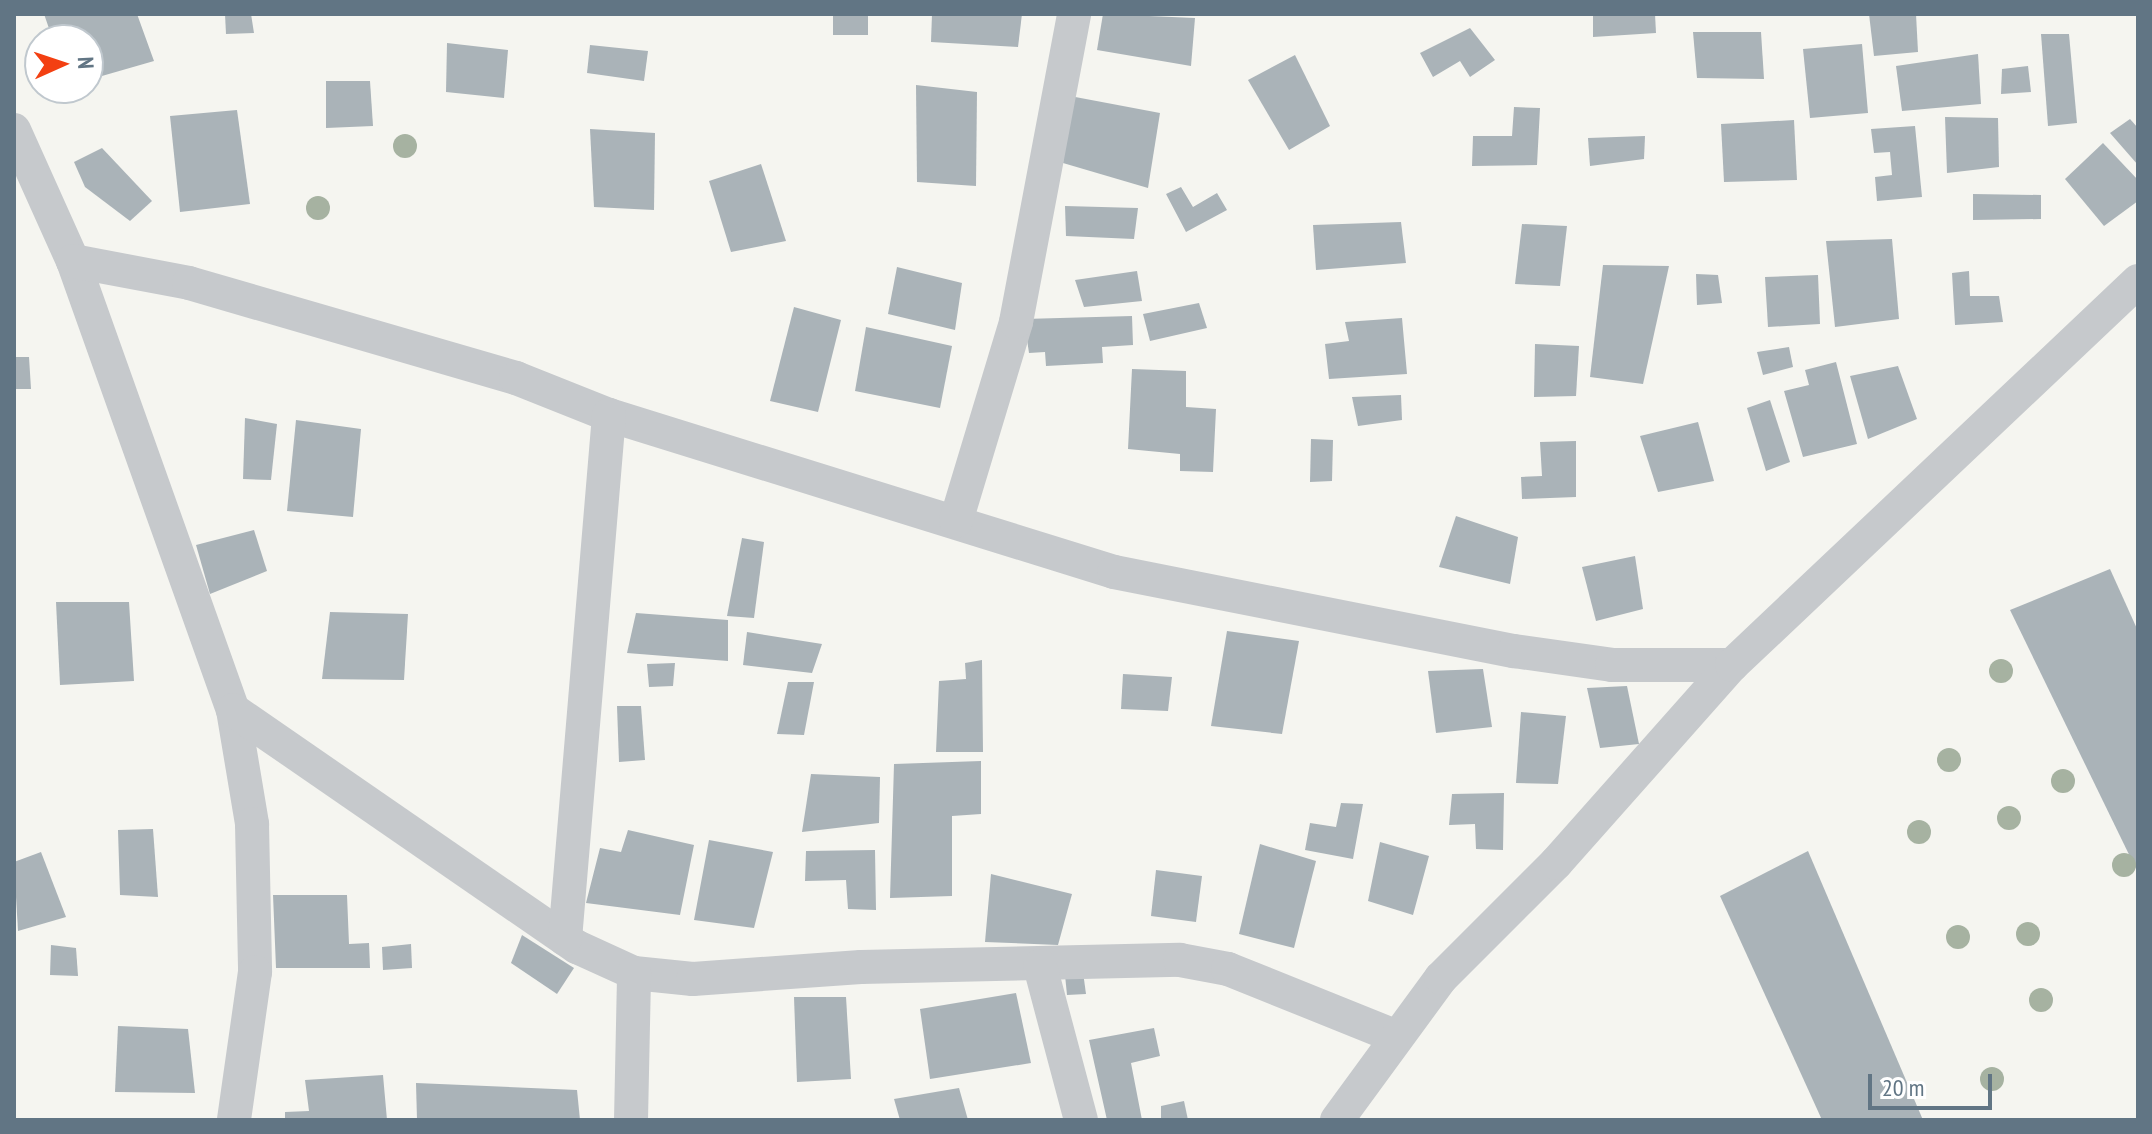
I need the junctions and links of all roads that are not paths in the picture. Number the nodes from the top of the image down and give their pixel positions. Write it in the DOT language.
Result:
graph roads {
  1 [pos="1074,14"];
  2 [pos="14,130"];
  3 [pos="73,261"];
  4 [pos="2138,281"];
  5 [pos="609,415"];
  6 [pos="956,521"];
  7 [pos="1732,665"];
  8 [pos="233,710"];
  9 [pos="565,939"];
  10 [pos="1040,966"];
  11 [pos="634,973"];
  12 [pos="1397,1037"];
  13 [pos="234,1120"];
  14 [pos="631,1120"];
  15 [pos="1081,1120"];
  16 [pos="1337,1120"];
  1 -- 6 [label="street"];
  2 -- 3 [label="street"];
  3 -- 5 [label="street"];
  3 -- 8 [label="street"];
  4 -- 7 [label="street"];
  5 -- 6 [label="street"];
  5 -- 9 [label="street"];
  6 -- 7 [label="street"];
  7 -- 12 [label="street"];
  8 -- 9 [label="street"];
  8 -- 13 [label="street"];
  9 -- 11 [label="street"];
  10 -- 11 [label="street"];
  10 -- 12 [label="street"];
  10 -- 15 [label="street"];
  11 -- 14 [label="street"];
  12 -- 16 [label="street"];
}
